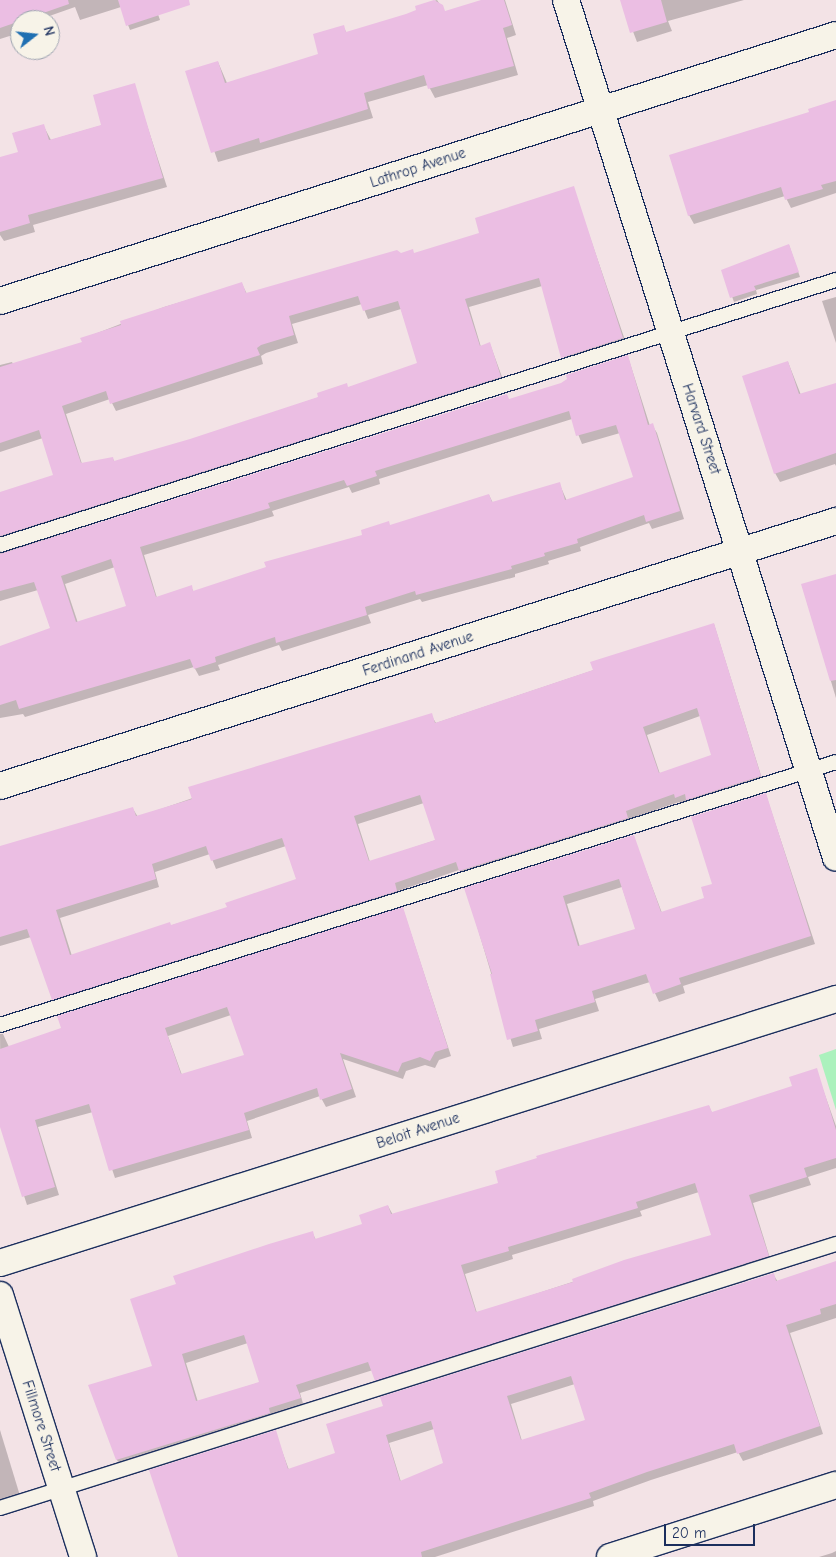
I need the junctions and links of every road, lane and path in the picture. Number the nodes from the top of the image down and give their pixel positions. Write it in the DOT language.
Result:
graph roads {
  1 [pos="566,0"];
  2 [pos="836,35"];
  3 [pos="600,110"];
  4 [pos="836,280"];
  5 [pos="0,301"];
  6 [pos="671,333"];
  7 [pos="836,521"];
  8 [pos="0,545"];
  9 [pos="740,552"];
  10 [pos="836,762"];
  11 [pos="808,770"];
  12 [pos="0,786"];
  13 [pos="836,858"];
  14 [pos="836,999"];
  15 [pos="0,1025"];
  16 [pos="836,1244"];
  17 [pos="0,1263"];
  18 [pos="0,1295"];
  19 [pos="836,1485"];
  20 [pos="61,1488"];
  21 [pos="0,1508"];
  22 [pos="83,1557"];
  23 [pos="610,1557"];
  1 -- 3 [label="street, Harvard Street"];
  2 -- 3 [label="street, Lathrop Avenue"];
  3 -- 5 [label="street, Lathrop Avenue"];
  3 -- 6 [label="street, Harvard Street"];
  4 -- 6 [label="lane"];
  6 -- 8 [label="lane"];
  6 -- 9 [label="street, Harvard Street"];
  7 -- 9 [label="street, Ferdinand Avenue"];
  9 -- 11 [label="street, Harvard Street"];
  9 -- 12 [label="street, Ferdinand Avenue"];
  10 -- 11 [label="lane"];
  11 -- 13 [label="street, Harvard Street"];
  11 -- 15 [label="lane"];
  14 -- 17 [label="street, Beloit Avenue"];
  16 -- 20 [label="lane"];
  18 -- 20 [label="street, Fillmore Street"];
  19 -- 23 [label="street"];
  20 -- 21 [label="lane"];
  20 -- 22 [label="street, Fillmore Street"];
}
